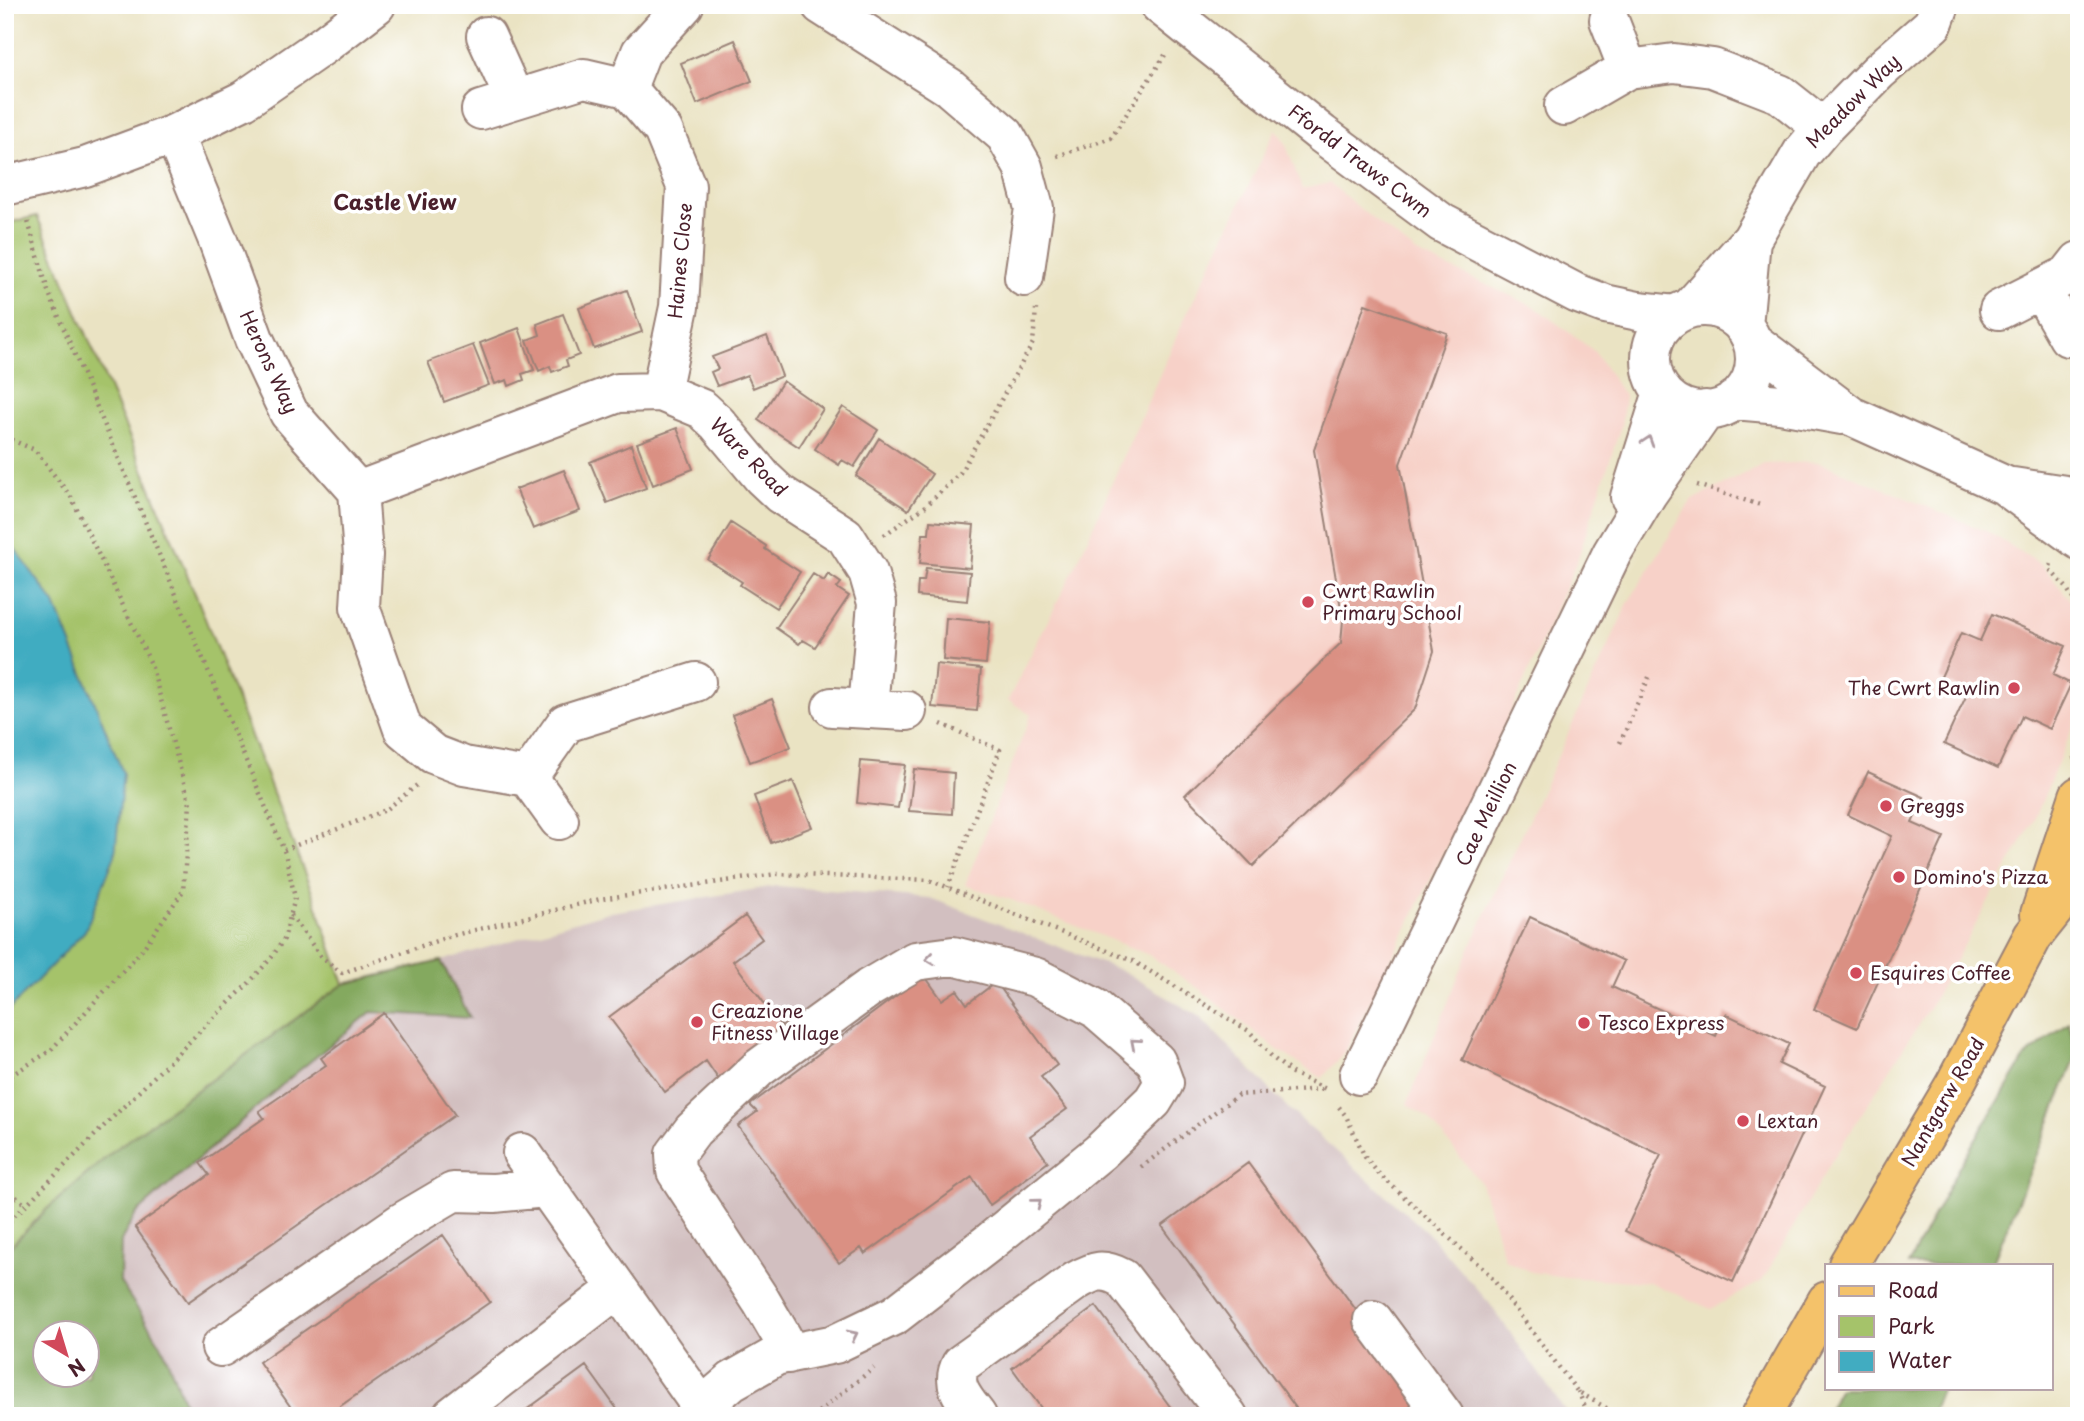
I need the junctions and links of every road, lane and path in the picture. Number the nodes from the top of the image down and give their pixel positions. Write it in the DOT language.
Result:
graph roads {
  1 [pos="376,5"];
  2 [pos="684,5"];
  3 [pos="821,5"];
  4 [pos="1160,5"];
  5 [pos="1940,5"];
  6 [pos="1609,20"];
  7 [pos="486,36"];
  8 [pos="1171,47"];
  9 [pos="1628,69"];
  10 [pos="627,88"];
  11 [pos="1564,106"];
  12 [pos="1824,128"];
  13 [pos="174,134"];
  14 [pos="1023,167"];
  15 [pos="15,198"];
  16 [pos="1751,240"];
  17 [pos="2079,261"];
  18 [pos="1024,277"];
  19 [pos="2040,290"];
  20 [pos="1576,293"];
  21 [pos="1999,310"];
  22 [pos="1683,312"];
  23 [pos="1747,333"];
  24 [pos="2068,337"];
  25 [pos="1658,379"];
  26 [pos="661,392"];
  27 [pos="1720,405"];
  28 [pos="1851,416"];
  29 [pos="5,437"];
  30 [pos="2004,485"];
  31 [pos="358,491"];
  32 [pos="2079,497"];
  33 [pos="2079,540"];
  34 [pos="858,553"];
  35 [pos="1612,553"];
  36 [pos="1650,676"];
  37 [pos="696,682"];
  38 [pos="907,711"];
  39 [pos="1620,743"];
  40 [pos="440,757"];
  41 [pos="528,777"];
  42 [pos="2079,796"];
  43 [pos="559,820"];
  44 [pos="284,850"];
  45 [pos="2079,877"];
  46 [pos="948,887"];
  47 [pos="290,915"];
  48 [pos="2033,936"];
  49 [pos="5,1079"];
  50 [pos="1342,1082"];
  51 [pos="522,1153"];
  52 [pos="1138,1170"];
  53 [pos="5,1188"];
  54 [pos="546,1188"];
  55 [pos="26,1205"];
  56 [pos="5,1226"];
  57 [pos="1849,1264"];
  58 [pos="617,1289"];
  59 [pos="1819,1313"];
  60 [pos="1373,1320"];
  61 [pos="221,1348"];
  62 [pos="788,1354"];
  63 [pos="876,1367"];
  64 [pos="1577,1391"];
  65 [pos="961,1410"];
  66 [pos="705,1411"];
  67 [pos="452,1416"];
  68 [pos="813,1416"];
  69 [pos="1228,1416"];
  70 [pos="1444,1416"];
  71 [pos="1590,1416"];
  72 [pos="1620,1416"];
  73 [pos="1761,1416"];
  1 -- 13 [label="street"];
  2 -- 10 [label="street"];
  3 -- 14 [label="street"];
  4 -- 20 [label="street, Ffordd Traws Cwm"];
  5 -- 12 [label="street, Meadow Way"];
  6 -- 9 [label="street"];
  7 -- 10 [label="street"];
  8 -- 14 [label="path"];
  9 -- 11 [label="street"];
  9 -- 12 [label="street"];
  10 -- 26 [label="street, Haines Close"];
  12 -- 16 [label="street, Meadow Way"];
  13 -- 15 [label="street"];
  13 -- 31 [label="street, Herons Way"];
  14 -- 18 [label="street"];
  15 -- 44 [label="path"];
  16 -- 22 [label="street, Meadow Way"];
  16 -- 23 [label="street, Meadow Way"];
  17 -- 19 [label="street"];
  18 -- 34 [label="path"];
  19 -- 21 [label="street"];
  19 -- 24 [label="street"];
  20 -- 22 [label="street, Ffordd Traws Cwm"];
  20 -- 25 [label="street, Ffordd Traws Cwm"];
  22 -- 23 [label="street"];
  22 -- 25 [label="street"];
  23 -- 27 [label="street"];
  23 -- 28 [label="street"];
  25 -- 27 [label="street"];
  35 -- 25 [label="street, Cae Meillion, one-way"];
  26 -- 31 [label="street, Ware Road"];
  26 -- 34 [label="street, Ware Road"];
  27 -- 28 [label="street"];
  27 -- 35 [label="street, Cae Meillion"];
  28 -- 30 [label="street"];
  29 -- 49 [label="path"];
  30 -- 32 [label="street"];
  30 -- 33 [label="street"];
  31 -- 40 [label="street"];
  34 -- 38 [label="street, Ware Road"];
  35 -- 50 [label="street, Cae Meillion"];
  36 -- 39 [label="path"];
  37 -- 41 [label="street"];
  38 -- 46 [label="path"];
  40 -- 41 [label="street"];
  40 -- 44 [label="path"];
  41 -- 43 [label="street"];
  42 -- 48 [label="main road, Nantgarw Road"];
  44 -- 47 [label="path"];
  45 -- 48 [label="main road, Nantgarw Road"];
  46 -- 47 [label="path"];
  46 -- 50 [label="path"];
  47 -- 55 [label="path"];
  48 -- 57 [label="main road, Nantgarw Road"];
  50 -- 52 [label="path"];
  50 -- 64 [label="path"];
  51 -- 54 [label="street"];
  53 -- 55 [label="path"];
  54 -- 58 [label="street"];
  54 -- 61 [label="street"];
  55 -- 56 [label="path"];
  58 -- 66 [label="street"];
  58 -- 67 [label="street"];
  59 -- 73 [label="main road"];
  60 -- 70 [label="street"];
  62 -- 62 [label="street, one-way"];
  62 -- 66 [label="street"];
  63 -- 68 [label="path"];
  64 -- 71 [label="path"];
  64 -- 72 [label="path"];
  65 -- 69 [label="street"];
}
